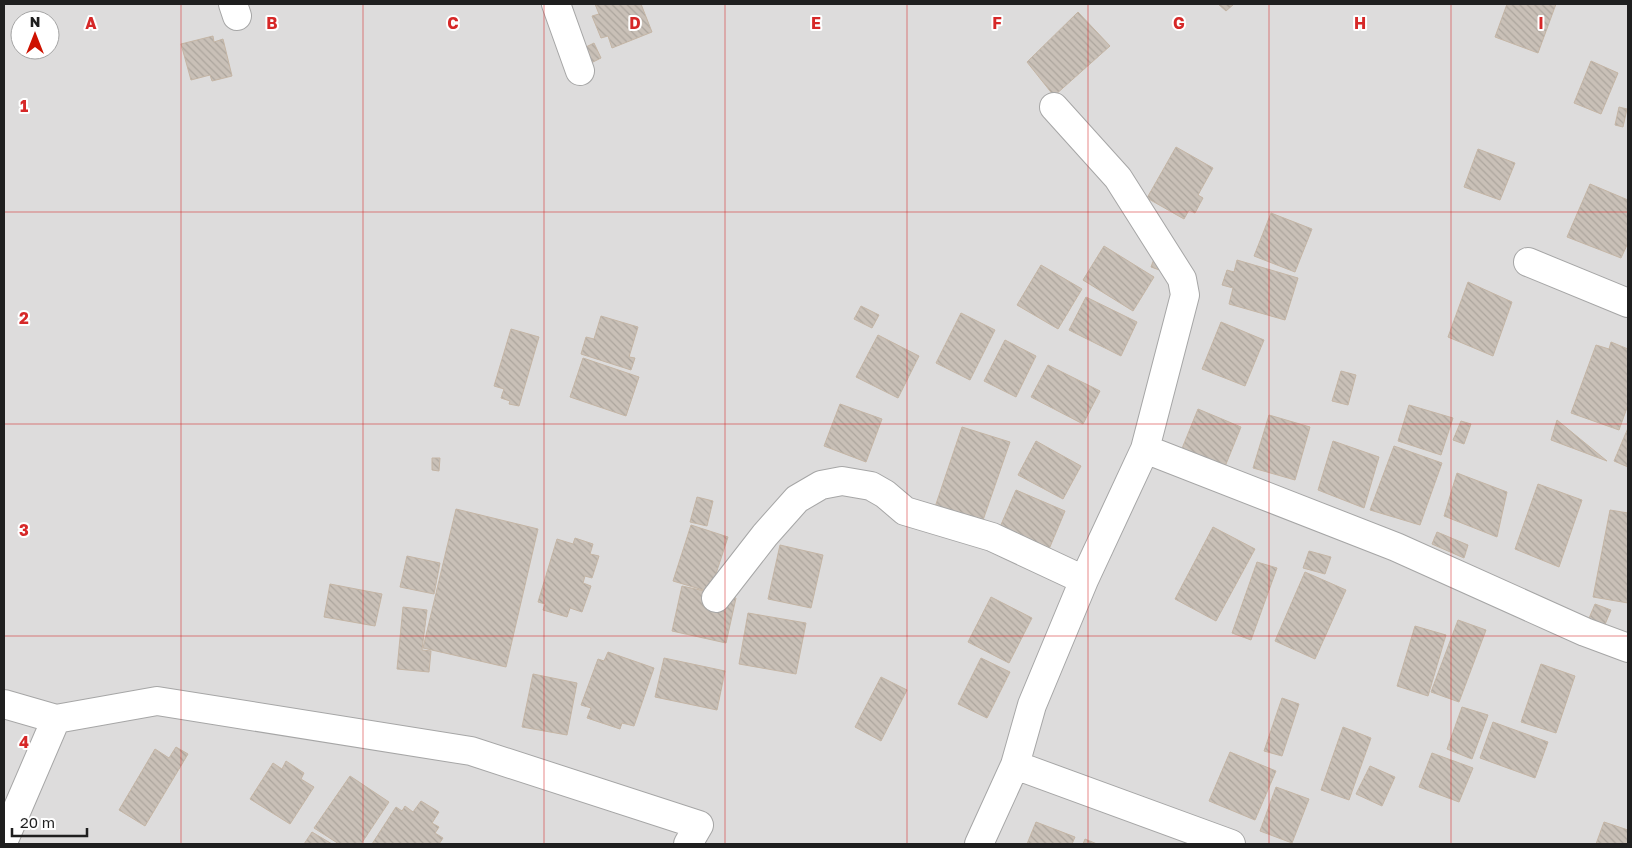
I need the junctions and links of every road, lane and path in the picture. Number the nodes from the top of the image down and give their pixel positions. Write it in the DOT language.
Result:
graph roads {
  1 [pos="556,4"];
  2 [pos="580,71"];
  3 [pos="1054,107"];
  4 [pos="1528,262"];
  5 [pos="1628,303"];
  6 [pos="1145,449"];
  7 [pos="1084,580"];
  8 [pos="716,598"];
  9 [pos="1628,648"];
  10 [pos="4,704"];
  11 [pos="56,719"];
  12 [pos="1015,765"];
  13 [pos="4,840"];
  14 [pos="688,844"];
  15 [pos="979,844"];
  16 [pos="1231,844"];
  1 -- 2 [label="street"];
  3 -- 6 [label="street"];
  4 -- 5 [label="street"];
  6 -- 7 [label="street"];
  6 -- 9 [label="street"];
  7 -- 8 [label="street"];
  7 -- 12 [label="street"];
  10 -- 11 [label="street"];
  11 -- 13 [label="street"];
  11 -- 14 [label="street"];
  12 -- 15 [label="street"];
  12 -- 16 [label="street"];
}
